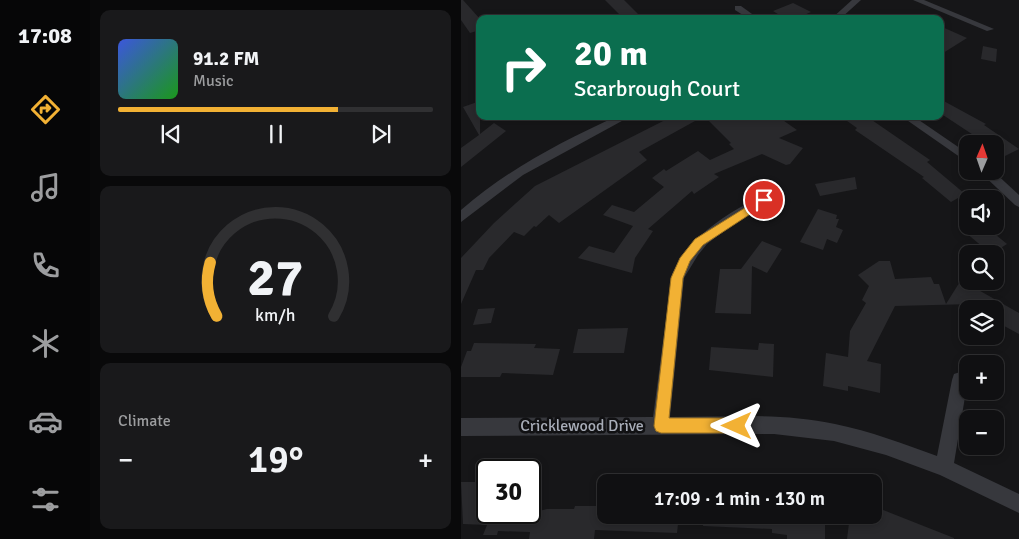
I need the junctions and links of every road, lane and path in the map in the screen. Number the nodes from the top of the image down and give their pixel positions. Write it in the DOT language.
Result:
graph roads {
  1 [pos="857,0"];
  2 [pos="917,0"];
  3 [pos="738,8"];
  4 [pos="749,15"];
  5 [pos="840,15"];
  6 [pos="990,29"];
  7 [pos="618,120"];
  8 [pos="912,120"];
  9 [pos="959,152"];
  10 [pos="995,180"];
  11 [pos="764,200"];
  12 [pos="1019,202"];
  13 [pos="461,217"];
  14 [pos="959,386"];
  15 [pos="661,426"];
  16 [pos="461,427"];
  17 [pos="944,468"];
  18 [pos="1019,504"];
  1 -- 5 [label="street"];
  2 -- 6 [label="street"];
  3 -- 4 [label="street"];
  7 -- 13 [label="street"];
  8 -- 9 [label="street"];
  10 -- 12 [label="street"];
  11 -- 15 [label="street"];
  14 -- 17 [label="street"];
  15 -- 16 [label="street, Cricklewood Drive"];
  15 -- 17 [label="street, Cricklewood Drive"];
  17 -- 18 [label="street, Cricklewood Drive"];
}
